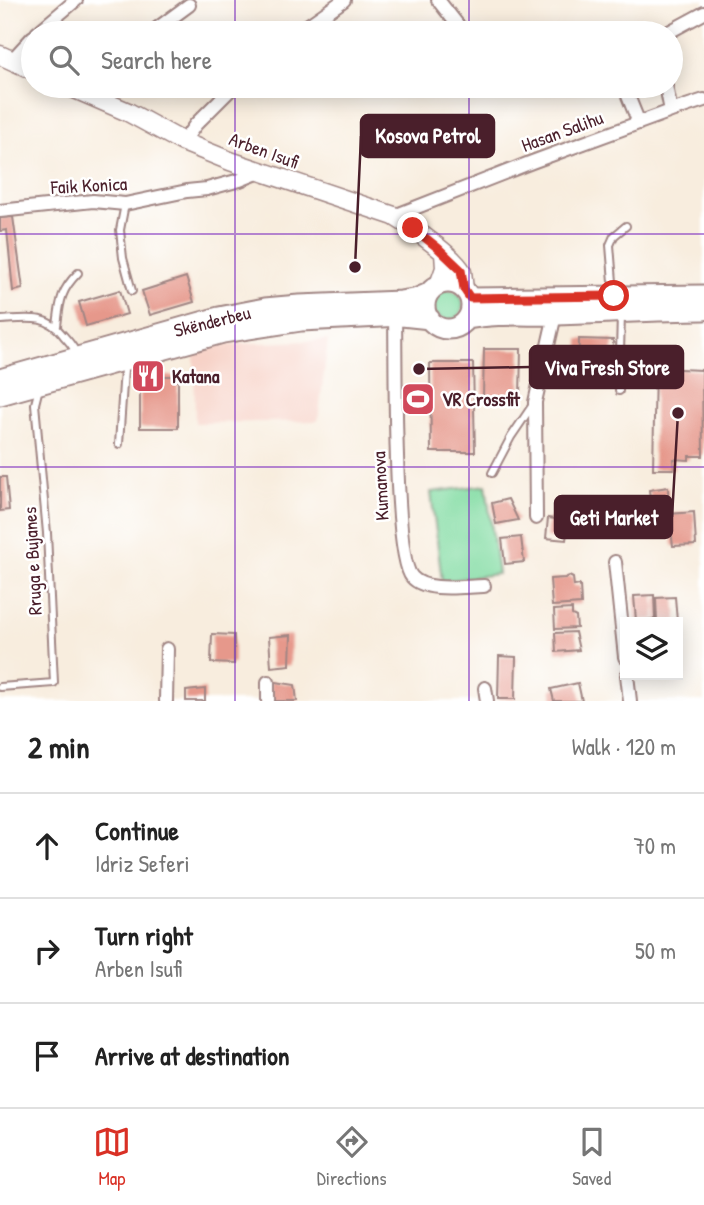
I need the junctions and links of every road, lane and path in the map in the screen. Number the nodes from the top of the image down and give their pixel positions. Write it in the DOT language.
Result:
graph roads {
  1 [pos="76,0"];
  2 [pos="344,0"];
  3 [pos="438,0"];
  4 [pos="189,5"];
  5 [pos="704,12"];
  6 [pos="51,21"];
  7 [pos="167,21"];
  8 [pos="314,21"];
  9 [pos="455,21"];
  10 [pos="683,24"];
  11 [pos="21,46"];
  12 [pos="6,57"];
  13 [pos="99,98"];
  14 [pos="222,98"];
  15 [pos="629,98"];
  16 [pos="668,98"];
  17 [pos="704,100"];
  18 [pos="671,111"];
  19 [pos="639,123"];
  20 [pos="183,142"];
  21 [pos="260,172"];
  22 [pos="125,204"];
  23 [pos="0,212"];
  24 [pos="394,216"];
  25 [pos="626,226"];
  26 [pos="444,253"];
  27 [pos="78,273"];
  28 [pos="434,289"];
  29 [pos="132,291"];
  30 [pos="467,293"];
  31 [pos="704,295"];
  32 [pos="618,304"];
  33 [pos="704,310"];
  34 [pos="555,315"];
  35 [pos="395,317"];
  36 [pos="430,319"];
  37 [pos="467,319"];
  38 [pos="0,320"];
  39 [pos="57,326"];
  40 [pos="76,357"];
  41 [pos="123,361"];
  42 [pos="0,379"];
  43 [pos="40,384"];
  44 [pos="619,391"];
  45 [pos="0,395"];
  46 [pos="535,402"];
  47 [pos="119,444"];
  48 [pos="492,472"];
  49 [pos="536,518"];
  50 [pos="615,562"];
  51 [pos="484,586"];
  52 [pos="621,617"];
  53 [pos="167,649"];
  54 [pos="628,680"];
  55 [pos="268,682"];
  56 [pos="0,687"];
  57 [pos="166,701"];
  58 [pos="268,701"];
  59 [pos="630,701"];
  1 -- 6 [label="street"];
  2 -- 8 [label="street"];
  3 -- 9 [label="street"];
  4 -- 7 [label="street"];
  5 -- 10 [label="street"];
  11 -- 12 [label="street"];
  13 -- 20 [label="street, Arben Isufi"];
  14 -- 20 [label="street"];
  15 -- 19 [label="street"];
  16 -- 18 [label="street"];
  17 -- 18 [label="street, Hasan Salihu"];
  18 -- 19 [label="street, Hasan Salihu"];
  19 -- 24 [label="street, Hasan Salihu"];
  20 -- 21 [label="street, Arben Isufi"];
  21 -- 22 [label="street, Faik Konica"];
  21 -- 24 [label="street, Arben Isufi"];
  22 -- 23 [label="street, Faik Konica"];
  22 -- 29 [label="lane"];
  24 -- 26 [label="street, Arben Isufi"];
  25 -- 32 [label="lane"];
  26 -- 28 [label="street"];
  26 -- 30 [label="street, Arben Isufi"];
  27 -- 39 [label="lane"];
  28 -- 30 [label="main road"];
  28 -- 36 [label="main road"];
  28 -- 40 [label="main road, Skënderbeu"];
  30 -- 32 [label="main road"];
  30 -- 37 [label="main road"];
  31 -- 32 [label="main road"];
  32 -- 33 [label="main road"];
  32 -- 34 [label="main road"];
  32 -- 44 [label="lane"];
  34 -- 37 [label="main road"];
  34 -- 46 [label="street"];
  35 -- 36 [label="main road, Skënderbeu"];
  35 -- 41 [label="main road, Skënderbeu"];
  35 -- 51 [label="street, Kumanova"];
  36 -- 37 [label="main road"];
  38 -- 39 [label="lane"];
  39 -- 40 [label="lane"];
  40 -- 42 [label="main road, Skënderbeu"];
  41 -- 43 [label="main road, Skënderbeu"];
  41 -- 47 [label="lane"];
  43 -- 45 [label="main road, Skënderbeu"];
  43 -- 56 [label="lane, Rruga e Bujanes"];
  46 -- 48 [label="lane"];
  46 -- 49 [label="street"];
  50 -- 52 [label="street"];
  53 -- 57 [label="street"];
  54 -- 59 [label="street"];
  55 -- 58 [label="street"];
}
